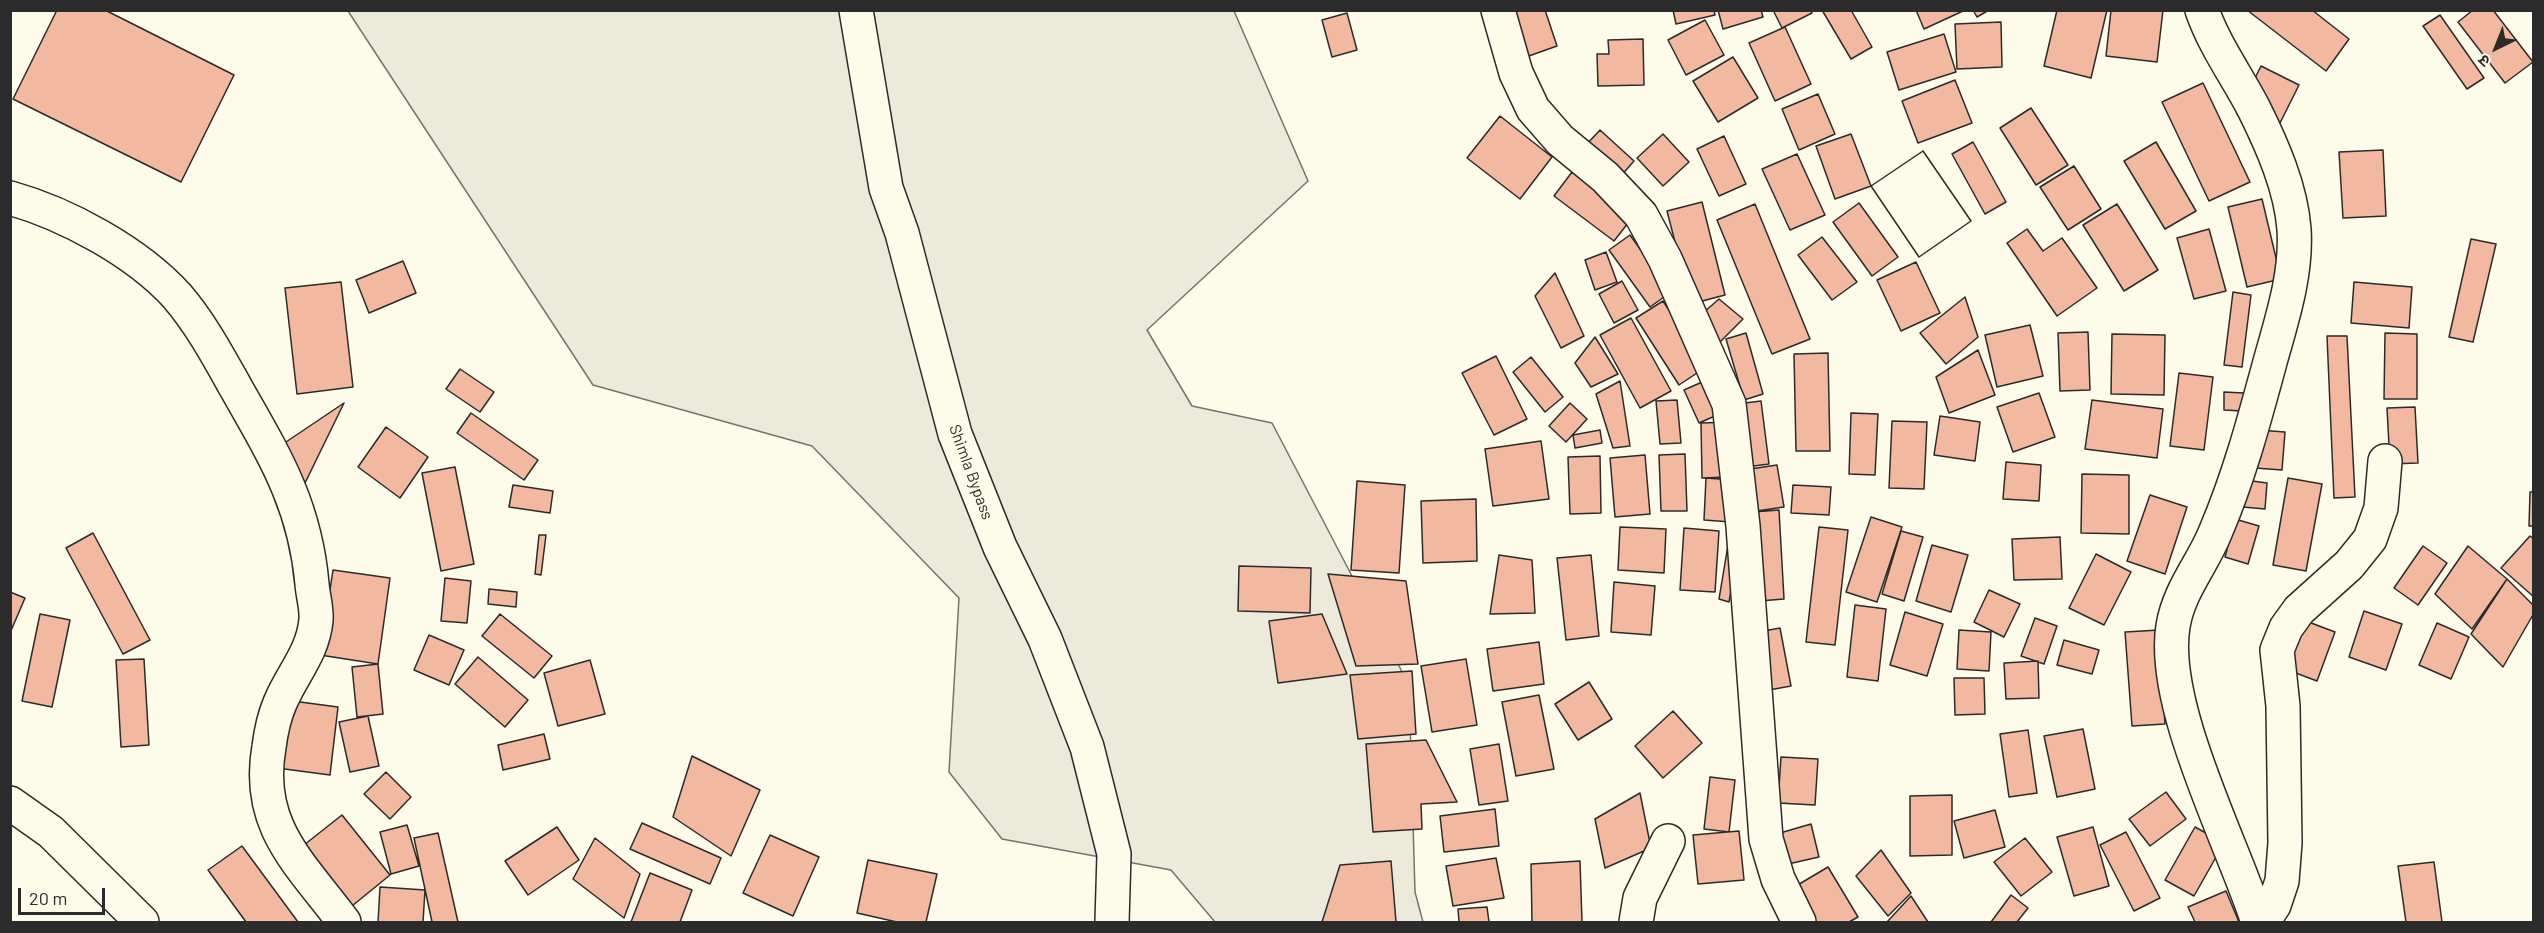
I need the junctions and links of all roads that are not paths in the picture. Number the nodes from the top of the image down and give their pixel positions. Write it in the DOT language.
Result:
graph roads {
  1 [pos="856,10"];
  2 [pos="1498,10"];
  3 [pos="2202,10"];
  4 [pos="10,198"];
  5 [pos="2385,461"];
  6 [pos="10,803"];
  7 [pos="1668,841"];
  8 [pos="130,917"];
  9 [pos="344,922"];
  10 [pos="1112,922"];
  11 [pos="1636,922"];
  12 [pos="1799,922"];
  13 [pos="2260,922"];
  1 -- 10 [label="main road, Shimla Bypass"];
  2 -- 12 [label="main road"];
  3 -- 13 [label="main road"];
  4 -- 9 [label="main road"];
  5 -- 13 [label="main road"];
  6 -- 8 [label="main road"];
  7 -- 11 [label="main road"];
}
